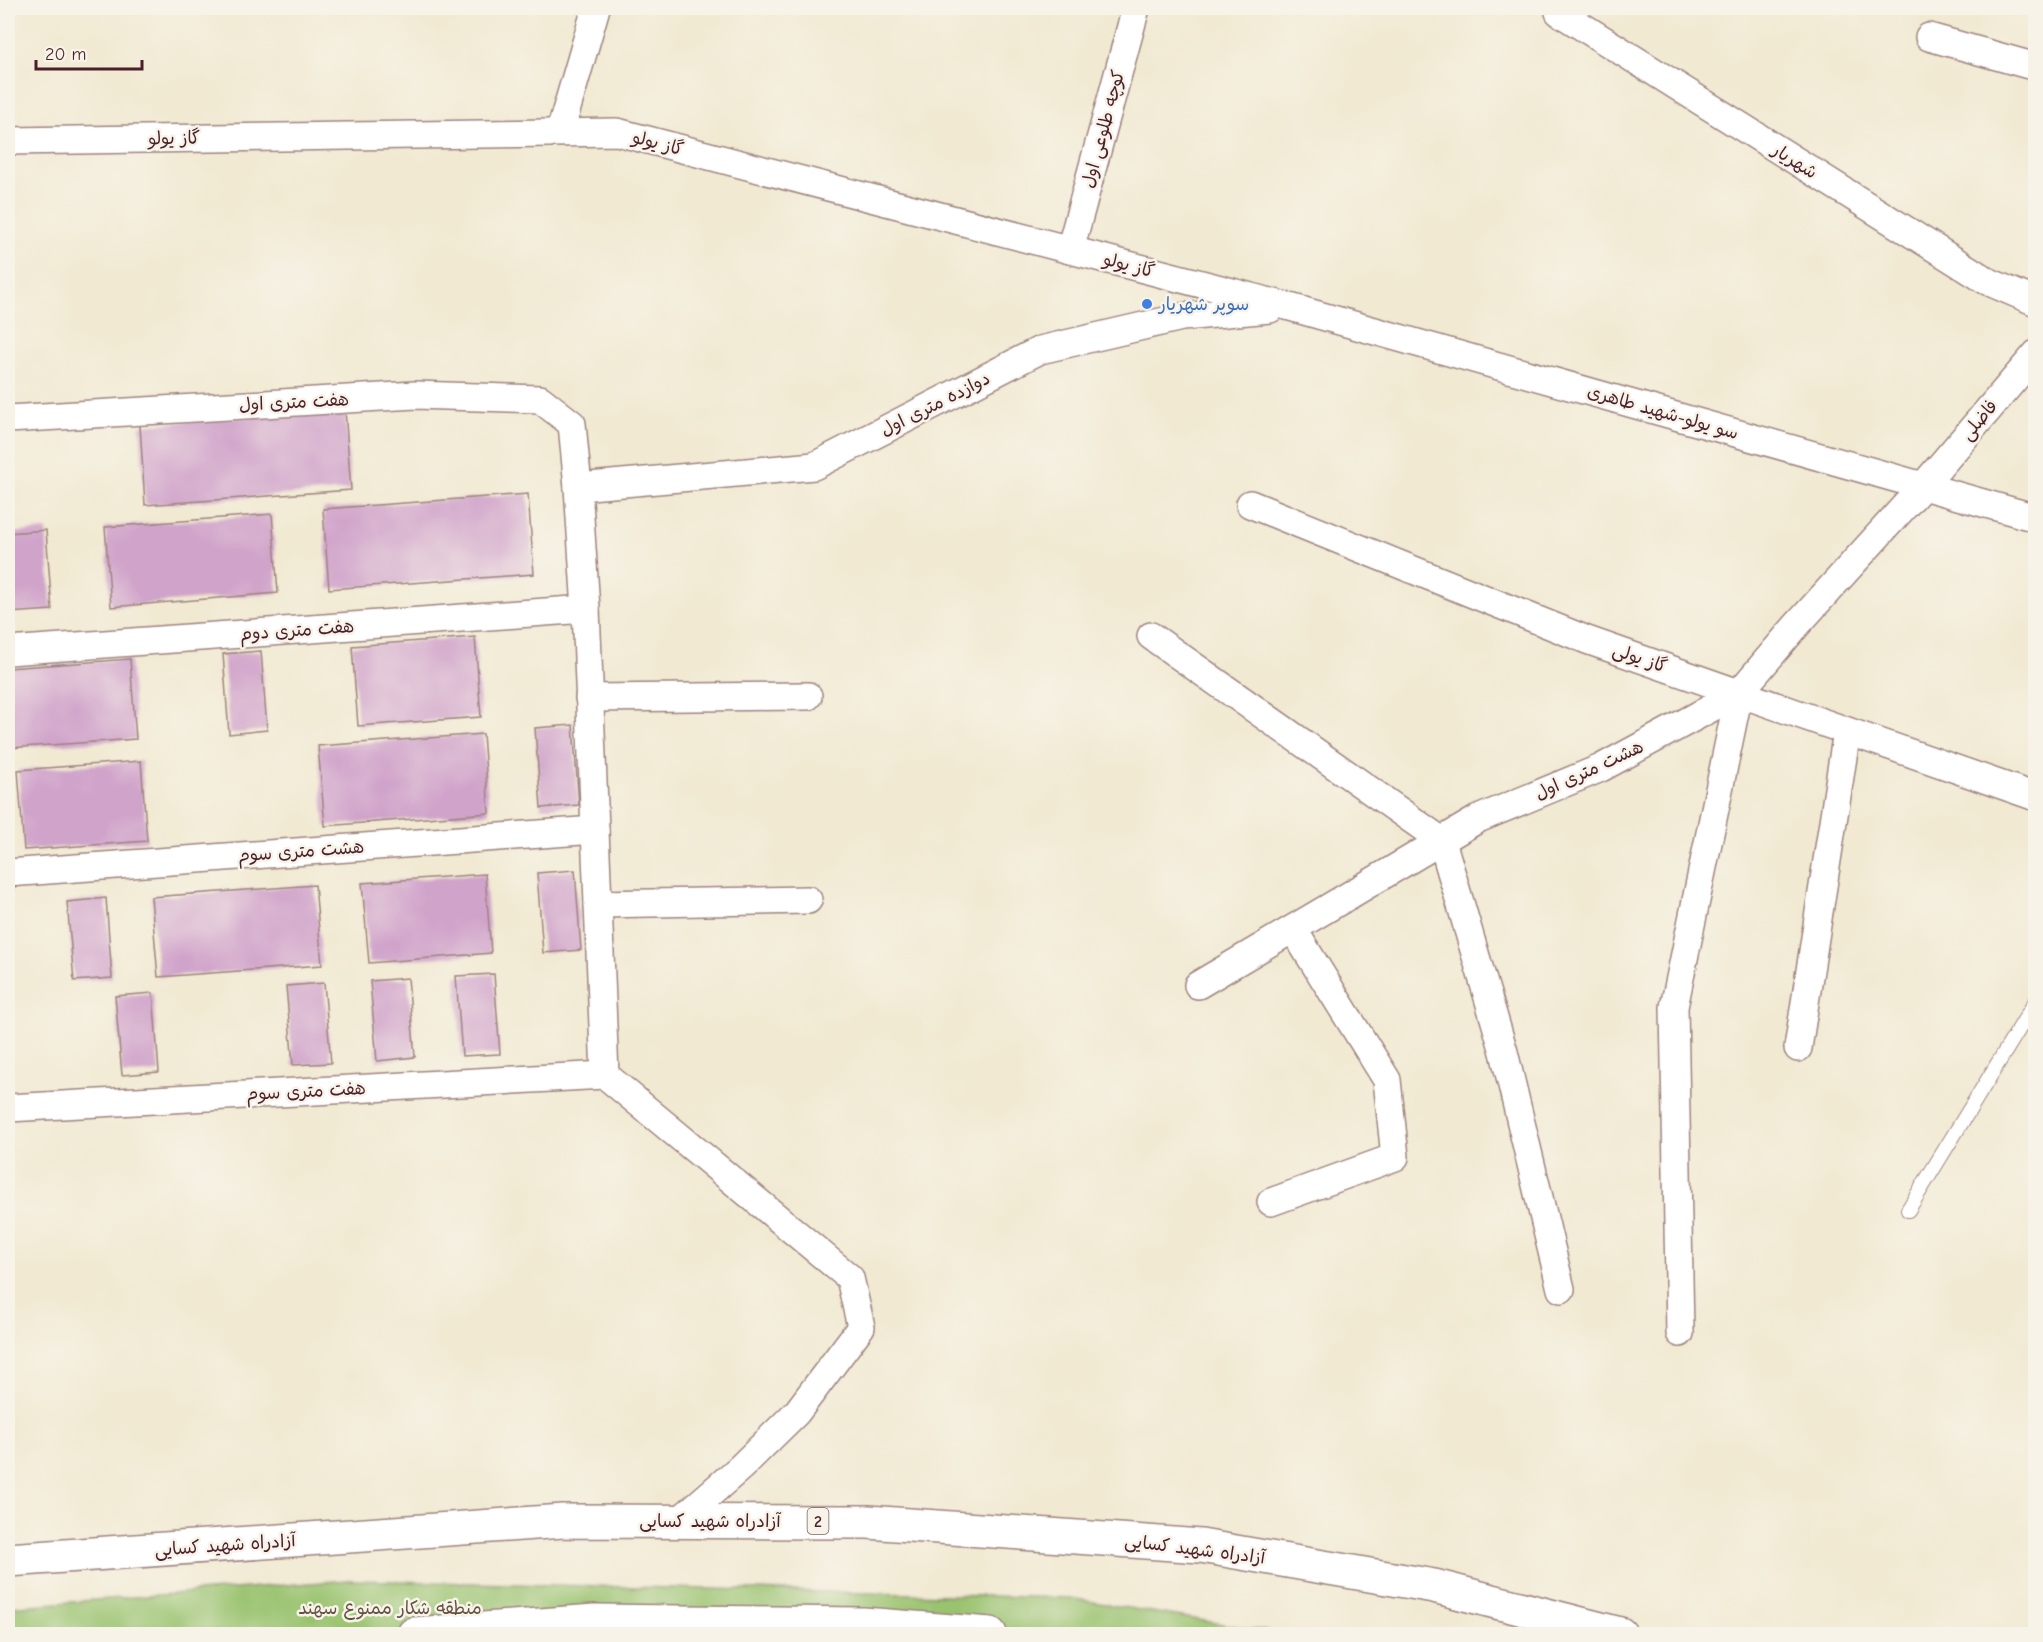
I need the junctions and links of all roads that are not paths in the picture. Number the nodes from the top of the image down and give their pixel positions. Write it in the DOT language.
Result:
graph roads {
  1 [pos="596,8"];
  2 [pos="1136,8"];
  3 [pos="1559,12"];
  4 [pos="1929,37"];
  5 [pos="2036,67"];
  6 [pos="560,132"];
  7 [pos="8,141"];
  8 [pos="1070,250"];
  9 [pos="2036,302"];
  10 [pos="1290,307"];
  11 [pos="2036,354"];
  12 [pos="8,419"];
  13 [pos="1923,486"];
  14 [pos="578,487"];
  15 [pos="1250,504"];
  16 [pos="2036,518"];
  17 [pos="586,609"];
  18 [pos="1151,636"];
  19 [pos="8,651"];
  20 [pos="1739,693"];
  21 [pos="808,696"];
  22 [pos="589,698"];
  23 [pos="1847,731"];
  24 [pos="2036,797"];
  25 [pos="595,830"];
  26 [pos="1442,841"];
  27 [pos="8,873"];
  28 [pos="808,900"];
  29 [pos="598,904"];
  30 [pos="1293,929"];
  31 [pos="1198,985"];
  32 [pos="2036,1001"];
  33 [pos="1798,1048"];
  34 [pos="605,1075"];
  35 [pos="8,1108"];
  36 [pos="1271,1202"];
  37 [pos="1908,1210"];
  38 [pos="1561,1289"];
  39 [pos="1680,1333"];
  40 [pos="679,1521"];
  41 [pos="8,1560"];
  42 [pos="414,1635"];
  43 [pos="990,1635"];
  44 [pos="1620,1635"];
  1 -- 6 [label="street"];
  2 -- 8 [label="street, کوچه طلوعی اول"];
  3 -- 9 [label="street, شهریار"];
  4 -- 5 [label="street"];
  6 -- 7 [label="street, گاز یولو"];
  6 -- 8 [label="street, گاز یولو"];
  8 -- 10 [label="street, گاز یولو"];
  10 -- 13 [label="street, سو یولو-شهید طاهری"];
  10 -- 14 [label="street, دوازده متری اول"];
  11 -- 13 [label="street, فاضلی"];
  12 -- 14 [label="street, هفت متری اول"];
  13 -- 16 [label="street, سو یولو-شهید طاهری"];
  13 -- 20 [label="street, هشت متری اول"];
  14 -- 17 [label="street"];
  15 -- 20 [label="street, گاز یولی"];
  17 -- 19 [label="street, هفت متری دوم"];
  17 -- 22 [label="street"];
  18 -- 26 [label="street"];
  20 -- 23 [label="street, گاز یولی"];
  20 -- 26 [label="street, هشت متری اول"];
  20 -- 39 [label="street"];
  21 -- 22 [label="street"];
  22 -- 25 [label="street"];
  23 -- 24 [label="street, گاز یولی"];
  23 -- 33 [label="street"];
  25 -- 27 [label="street, هشت متری سوم"];
  25 -- 29 [label="street"];
  26 -- 30 [label="street, هشت متری اول"];
  26 -- 38 [label="street"];
  28 -- 29 [label="street"];
  29 -- 34 [label="street"];
  30 -- 31 [label="street, هشت متری اول"];
  30 -- 36 [label="street"];
  32 -- 37 [label="lane"];
  34 -- 35 [label="street, هفت متری سوم"];
  34 -- 40 [label="street"];
  40 -- 41 [label="highway, آزادراه شهید کسایی / 2"];
  40 -- 44 [label="highway, آزادراه شهید کسایی / 2"];
  42 -- 43 [label="highway"];
}
